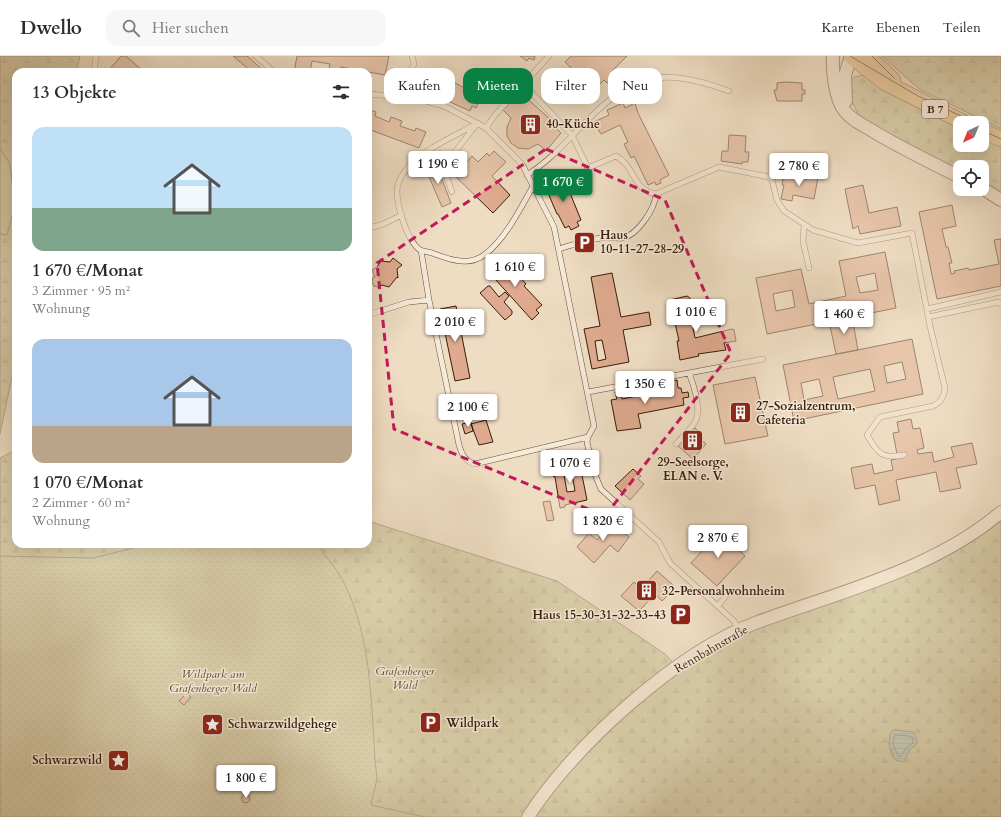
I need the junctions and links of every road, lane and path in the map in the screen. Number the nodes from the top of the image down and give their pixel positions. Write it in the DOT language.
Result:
graph roads {
  1 [pos="96,56"];
  2 [pos="256,56"];
  3 [pos="412,56"];
  4 [pos="549,56"];
  5 [pos="833,56"];
  6 [pos="851,56"];
  7 [pos="871,58"];
  8 [pos="94,68"];
  9 [pos="270,68"];
  10 [pos="412,68"];
  11 [pos="533,73"];
  12 [pos="729,91"];
  13 [pos="906,93"];
  14 [pos="372,94"];
  15 [pos="533,94"];
  16 [pos="384,95"];
  17 [pos="436,104"];
  18 [pos="506,104"];
  19 [pos="953,117"];
  20 [pos="858,121"];
  21 [pos="478,123"];
  22 [pos="486,128"];
  23 [pos="989,134"];
  24 [pos="572,135"];
  25 [pos="1001,139"];
  26 [pos="953,173"];
  27 [pos="527,175"];
  28 [pos="534,186"];
  29 [pos="452,192"];
  30 [pos="989,192"];
  31 [pos="656,194"];
  32 [pos="1001,200"];
  33 [pos="402,215"];
  34 [pos="804,226"];
  35 [pos="372,227"];
  36 [pos="559,249"];
  37 [pos="421,250"];
  38 [pos="808,268"];
  39 [pos="1001,292"];
  40 [pos="429,300"];
  41 [pos="1001,304"];
  42 [pos="927,309"];
  43 [pos="372,314"];
  44 [pos="928,317"];
  45 [pos="763,359"];
  46 [pos="689,373"];
  47 [pos="588,392"];
  48 [pos="588,436"];
  49 [pos="676,444"];
  50 [pos="904,455"];
  51 [pos="1001,512"];
  52 [pos="728,593"];
  53 [pos="718,606"];
  54 [pos="739,631"];
  55 [pos="528,817"];
  1 -- 8 [label="lane"];
  2 -- 9 [label="lane"];
  3 -- 10 [label="lane"];
  4 -- 11 [label="lane"];
  5 -- 20 [label="street"];
  6 -- 13 [label="main road, B 7"];
  6 -- 20 [label="street"];
  7 -- 13 [label="main road, B 7"];
  12 -- 24 [label="lane"];
  13 -- 19 [label="main road, B 7"];
  14 -- 16 [label="lane"];
  15 -- 24 [label="lane"];
  17 -- 21 [label="lane"];
  18 -- 22 [label="lane"];
  20 -- 26 [label="street"];
  21 -- 22 [label="lane"];
  21 -- 29 [label="lane"];
  21 -- 33 [label="lane"];
  22 -- 27 [label="lane"];
  23 -- 25 [label="main road"];
  24 -- 27 [label="lane"];
  24 -- 31 [label="lane"];
  27 -- 28 [label="lane"];
  28 -- 36 [label="lane"];
  28 -- 37 [label="lane"];
  30 -- 32 [label="street"];
  31 -- 34 [label="lane"];
  31 -- 36 [label="lane"];
  33 -- 35 [label="lane"];
  33 -- 37 [label="lane"];
  34 -- 38 [label="lane"];
  34 -- 42 [label="lane"];
  36 -- 47 [label="lane"];
  37 -- 40 [label="lane"];
  39 -- 42 [label="lane"];
  40 -- 43 [label="lane"];
  40 -- 48 [label="lane"];
  41 -- 44 [label="lane"];
  42 -- 44 [label="lane"];
  44 -- 50 [label="lane"];
  45 -- 46 [label="lane"];
  46 -- 47 [label="lane"];
  46 -- 49 [label="lane"];
  47 -- 48 [label="lane"];
  48 -- 53 [label="lane"];
  51 -- 54 [label="street, Rennbahnstraße"];
  52 -- 53 [label="lane"];
  53 -- 54 [label="lane"];
  54 -- 55 [label="street, Rennbahnstraße"];
}
